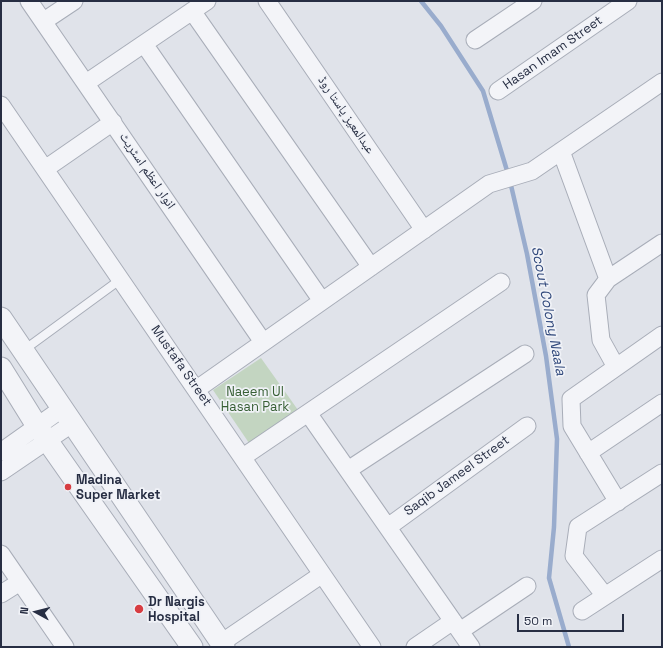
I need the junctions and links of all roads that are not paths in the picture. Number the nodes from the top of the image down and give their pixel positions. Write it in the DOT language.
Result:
graph roads {
  1 [pos="30,1"];
  2 [pos="74,1"];
  3 [pos="207,1"];
  4 [pos="267,1"];
  5 [pos="628,1"];
  6 [pos="529,2"];
  7 [pos="192,11"];
  8 [pos="44,21"];
  9 [pos="475,40"];
  10 [pos="144,44"];
  11 [pos="662,82"];
  12 [pos="86,83"];
  13 [pos="498,92"];
  14 [pos="1,105"];
  15 [pos="113,122"];
  16 [pos="561,151"];
  17 [pos="45,169"];
  18 [pos="424,230"];
  19 [pos="662,243"];
  20 [pos="371,267"];
  21 [pos="121,279"];
  22 [pos="608,279"];
  23 [pos="501,282"];
  24 [pos="322,301"];
  25 [pos="1,318"];
  26 [pos="662,336"];
  27 [pos="263,342"];
  28 [pos="23,350"];
  29 [pos="525,354"];
  30 [pos="616,367"];
  31 [pos="1,368"];
  32 [pos="197,389"];
  33 [pos="662,402"];
  34 [pos="308,413"];
  35 [pos="68,416"];
  36 [pos="527,426"];
  37 [pos="42,433"];
  38 [pos="1,452"];
  39 [pos="588,453"];
  40 [pos="243,457"];
  41 [pos="348,470"];
  42 [pos="1,472"];
  43 [pos="662,473"];
  44 [pos="618,502"];
  45 [pos="388,527"];
  46 [pos="1,554"];
  47 [pos="662,559"];
  48 [pos="321,575"];
  49 [pos="20,582"];
  50 [pos="527,586"];
  51 [pos="1,594"];
  52 [pos="605,596"];
  53 [pos="582,611"];
  54 [pos="456,626"];
  55 [pos="222,645"];
  56 [pos="65,647"];
  57 [pos="192,647"];
  58 [pos="372,647"];
  59 [pos="415,647"];
  60 [pos="471,647"];
  1 -- 8 [label="street, انوار اعظم اسٹریٹ"];
  2 -- 8 [label="street"];
  3 -- 7 [label="street"];
  4 -- 18 [label="street, عبدالمعیز پاستا روڈ"];
  5 -- 13 [label="street, Hasan Imam Street"];
  6 -- 9 [label="street"];
  7 -- 10 [label="street"];
  7 -- 20 [label="street"];
  8 -- 12 [label="street, انوار اعظم اسٹریٹ"];
  10 -- 12 [label="street"];
  10 -- 24 [label="street"];
  11 -- 16 [label="street"];
  12 -- 15 [label="street, انوار اعظم اسٹریٹ"];
  14 -- 17 [label="street, Mustafa Street"];
  15 -- 17 [label="street"];
  15 -- 27 [label="street, انوار اعظم اسٹریٹ"];
  16 -- 18 [label="street"];
  16 -- 22 [label="street"];
  17 -- 21 [label="street, Mustafa Street"];
  18 -- 20 [label="street"];
  19 -- 22 [label="street"];
  20 -- 24 [label="street"];
  21 -- 28 [label="lane"];
  21 -- 32 [label="street, Mustafa Street"];
  22 -- 30 [label="street"];
  23 -- 34 [label="street"];
  24 -- 27 [label="street"];
  25 -- 28 [label="street"];
  26 -- 30 [label="street"];
  27 -- 32 [label="street"];
  28 -- 35 [label="street"];
  29 -- 41 [label="street"];
  30 -- 39 [label="street"];
  31 -- 37 [label="street"];
  32 -- 40 [label="street, Mustafa Street"];
  33 -- 39 [label="street"];
  34 -- 40 [label="street"];
  34 -- 41 [label="street"];
  35 -- 37 [label="street"];
  35 -- 55 [label="street"];
  36 -- 45 [label="street, Saqib Jameel Street"];
  37 -- 38 [label="street"];
  37 -- 42 [label="street"];
  37 -- 57 [label="street"];
  39 -- 44 [label="street"];
  40 -- 48 [label="street, Mustafa Street"];
  41 -- 45 [label="street"];
  43 -- 44 [label="street"];
  44 -- 52 [label="street"];
  45 -- 54 [label="street"];
  46 -- 49 [label="street"];
  47 -- 52 [label="street"];
  48 -- 55 [label="street"];
  48 -- 58 [label="street, Mustafa Street"];
  49 -- 51 [label="street"];
  49 -- 56 [label="street"];
  50 -- 54 [label="street"];
  52 -- 53 [label="street"];
  54 -- 59 [label="street"];
  54 -- 60 [label="street"];
}
